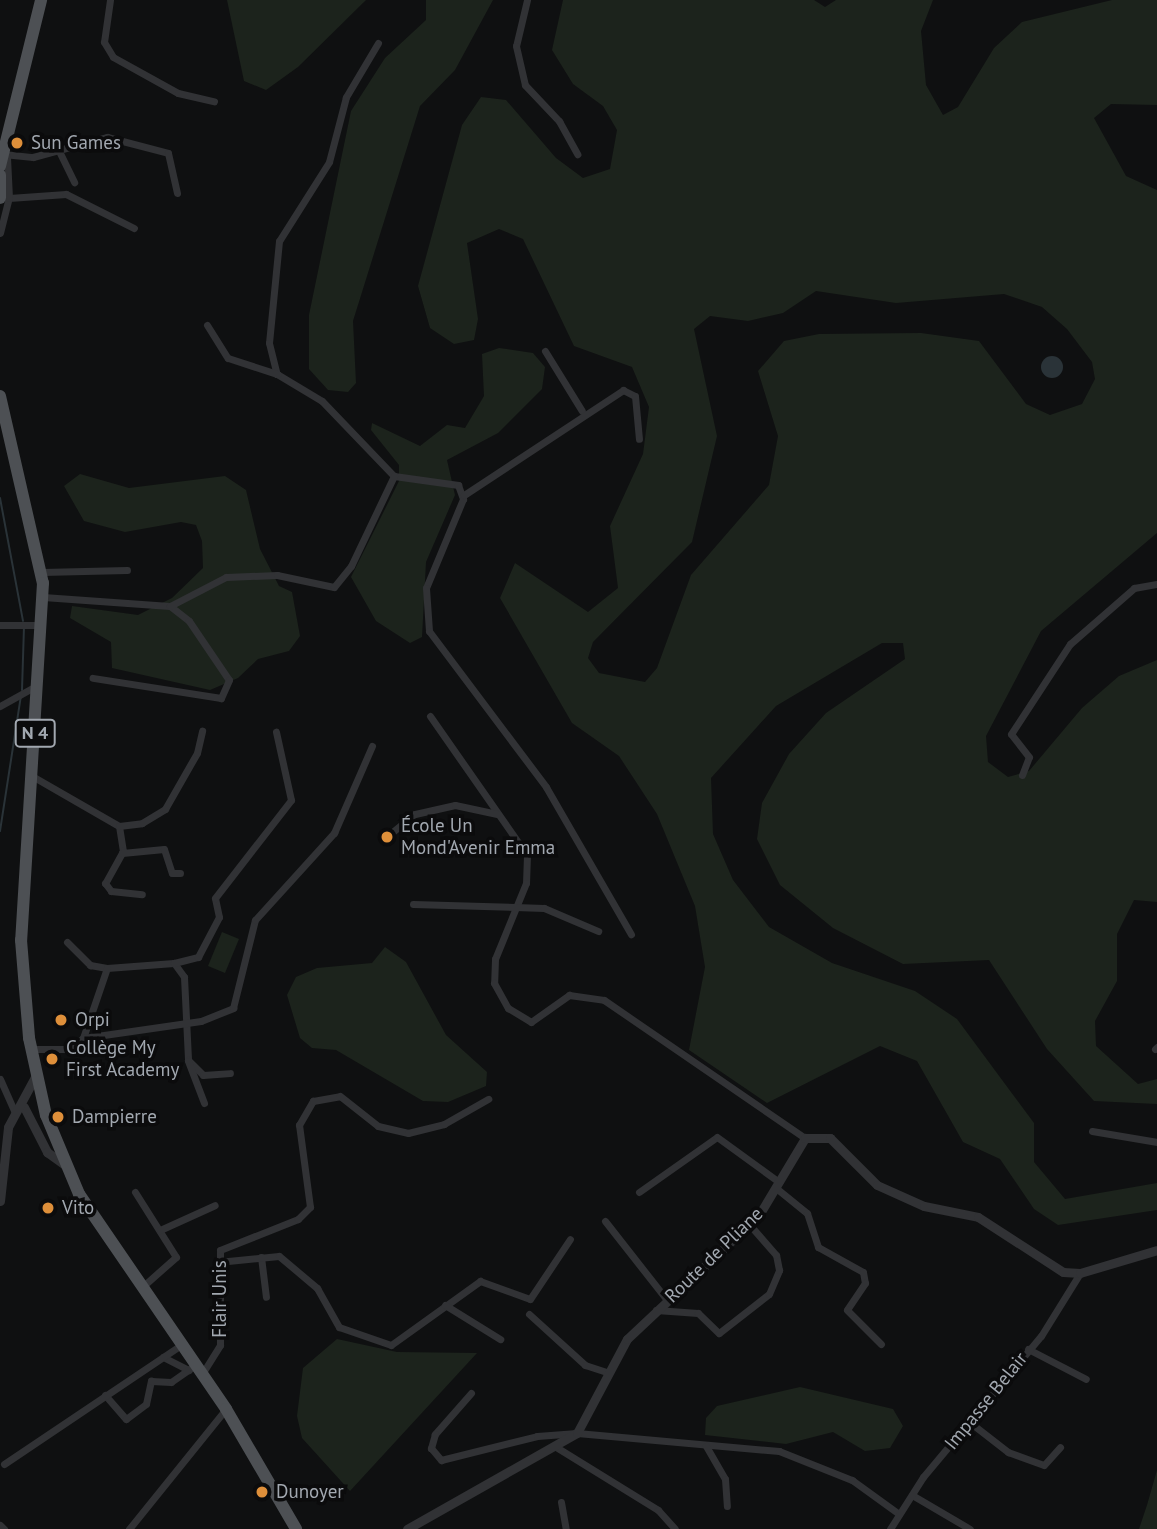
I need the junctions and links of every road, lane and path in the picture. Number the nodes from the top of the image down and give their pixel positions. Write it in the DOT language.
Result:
graph roads {
  1 [pos="34,0"];
  2 [pos="41,0"];
  3 [pos="110,0"];
  4 [pos="527,0"];
  5 [pos="378,43"];
  6 [pos="214,101"];
  7 [pos="0,128"];
  8 [pos="58,149"];
  9 [pos="577,154"];
  10 [pos="3,159"];
  11 [pos="0,175"];
  12 [pos="0,181"];
  13 [pos="74,181"];
  14 [pos="177,193"];
  15 [pos="5,198"];
  16 [pos="134,228"];
  17 [pos="0,233"];
  18 [pos="206,325"];
  19 [pos="545,351"];
  20 [pos="277,374"];
  21 [pos="0,396"];
  22 [pos="582,411"];
  23 [pos="639,439"];
  24 [pos="394,476"];
  25 [pos="464,495"];
  26 [pos="127,570"];
  27 [pos="42,572"];
  28 [pos="1157,584"];
  29 [pos="43,597"];
  30 [pos="170,606"];
  31 [pos="0,625"];
  32 [pos="43,625"];
  33 [pos="93,678"];
  34 [pos="38,685"];
  35 [pos="0,706"];
  36 [pos="430,716"];
  37 [pos="202,731"];
  38 [pos="276,732"];
  39 [pos="372,746"];
  40 [pos="1022,775"];
  41 [pos="32,776"];
  42 [pos="501,816"];
  43 [pos="119,826"];
  44 [pos="385,838"];
  45 [pos="122,853"];
  46 [pos="180,873"];
  47 [pos="142,894"];
  48 [pos="413,904"];
  49 [pos="512,912"];
  50 [pos="598,932"];
  51 [pos="631,934"];
  52 [pos="66,942"];
  53 [pos="174,963"];
  54 [pos="107,968"];
  55 [pos="187,1021"];
  56 [pos="83,1038"];
  57 [pos="31,1049"];
  58 [pos="188,1060"];
  59 [pos="230,1073"];
  60 [pos="36,1074"];
  61 [pos="0,1079"];
  62 [pos="488,1099"];
  63 [pos="204,1103"];
  64 [pos="24,1107"];
  65 [pos="16,1114"];
  66 [pos="1092,1131"];
  67 [pos="805,1138"];
  68 [pos="1157,1142"];
  69 [pos="66,1166"];
  70 [pos="777,1185"];
  71 [pos="135,1192"];
  72 [pos="639,1192"];
  73 [pos="0,1201"];
  74 [pos="215,1205"];
  75 [pos="605,1221"];
  76 [pos="749,1224"];
  77 [pos="160,1230"];
  78 [pos="570,1239"];
  79 [pos="1157,1250"];
  80 [pos="261,1257"];
  81 [pos="218,1262"];
  82 [pos="1080,1273"];
  83 [pos="142,1287"];
  84 [pos="266,1297"];
  85 [pos="667,1300"];
  86 [pos="445,1305"];
  87 [pos="655,1310"];
  88 [pos="529,1314"];
  89 [pos="500,1339"];
  90 [pos="881,1344"];
  91 [pos="181,1345"];
  92 [pos="1028,1349"];
  93 [pos="162,1357"];
  94 [pos="195,1370"];
  95 [pos="609,1373"];
  96 [pos="1086,1379"];
  97 [pos="471,1393"];
  98 [pos="105,1395"];
  99 [pos="226,1409"];
  100 [pos="972,1423"];
  101 [pos="577,1433"];
  102 [pos="706,1446"];
  103 [pos="556,1447"];
  104 [pos="1060,1447"];
  105 [pos="5,1464"];
  106 [pos="912,1495"];
  107 [pos="561,1502"];
  108 [pos="727,1506"];
  109 [pos="898,1514"];
  110 [pos="0,1525"];
  111 [pos="4,1529"];
  112 [pos="130,1529"];
  113 [pos="296,1529"];
  114 [pos="407,1529"];
  115 [pos="566,1529"];
  116 [pos="675,1529"];
  117 [pos="890,1529"];
  118 [pos="970,1529"];
  1 -- 7 [label="main road"];
  2 -- 10 [label="main road"];
  3 -- 6 [label="street"];
  4 -- 9 [label="street"];
  5 -- 20 [label="street"];
  8 -- 10 [label="street"];
  8 -- 13 [label="street"];
  8 -- 14 [label="street"];
  10 -- 15 [label="street"];
  11 -- 12 [label="main road"];
  12 -- 15 [label="main road"];
  15 -- 16 [label="street"];
  15 -- 17 [label="street"];
  18 -- 20 [label="street"];
  19 -- 22 [label="street"];
  20 -- 24 [label="street"];
  21 -- 27 [label="main road, N 4"];
  22 -- 23 [label="street"];
  22 -- 25 [label="street"];
  24 -- 25 [label="street"];
  24 -- 30 [label="street"];
  25 -- 51 [label="street"];
  26 -- 27 [label="street"];
  27 -- 29 [label="main road, N 4"];
  28 -- 40 [label="street"];
  29 -- 30 [label="street"];
  29 -- 32 [label="main road, N 4"];
  30 -- 33 [label="street"];
  31 -- 32 [label="street"];
  32 -- 34 [label="main road, N 4"];
  34 -- 35 [label="street"];
  34 -- 41 [label="main road, N 4"];
  36 -- 42 [label="street"];
  37 -- 43 [label="street"];
  38 -- 53 [label="street"];
  39 -- 55 [label="street"];
  41 -- 43 [label="street"];
  41 -- 57 [label="main road, N 4"];
  42 -- 44 [label="street"];
  42 -- 49 [label="street"];
  43 -- 45 [label="street"];
  45 -- 46 [label="street"];
  45 -- 47 [label="street"];
  48 -- 49 [label="street"];
  49 -- 50 [label="street"];
  49 -- 67 [label="street"];
  52 -- 54 [label="street"];
  53 -- 54 [label="street"];
  53 -- 55 [label="street"];
  54 -- 56 [label="street"];
  55 -- 56 [label="street"];
  55 -- 58 [label="street"];
  56 -- 57 [label="street"];
  57 -- 60 [label="main road, N 4"];
  58 -- 59 [label="street"];
  58 -- 63 [label="street"];
  60 -- 64 [label="street"];
  60 -- 69 [label="main road, N 4"];
  61 -- 65 [label="street"];
  62 -- 81 [label="street, Flair Unis"];
  64 -- 65 [label="street"];
  64 -- 69 [label="street"];
  65 -- 73 [label="street"];
  66 -- 68 [label="street"];
  67 -- 70 [label="street, Route de Pliane"];
  67 -- 82 [label="street"];
  69 -- 83 [label="main road, N 4"];
  70 -- 72 [label="street"];
  70 -- 76 [label="street, Route de Pliane"];
  70 -- 90 [label="street"];
  71 -- 77 [label="street"];
  74 -- 77 [label="street"];
  75 -- 85 [label="street"];
  76 -- 85 [label="street, Route de Pliane"];
  76 -- 87 [label="street"];
  77 -- 83 [label="street"];
  78 -- 86 [label="street"];
  79 -- 82 [label="street"];
  80 -- 81 [label="street"];
  80 -- 84 [label="street"];
  80 -- 86 [label="street"];
  81 -- 94 [label="street, Flair Unis"];
  82 -- 92 [label="street, Impasse Belair"];
  83 -- 91 [label="main road, N 4"];
  85 -- 87 [label="street, Route de Pliane"];
  86 -- 89 [label="street"];
  87 -- 95 [label="street, Route de Pliane"];
  88 -- 95 [label="street"];
  91 -- 93 [label="street"];
  91 -- 94 [label="main road, N 4"];
  92 -- 96 [label="street"];
  92 -- 100 [label="street, Impasse Belair"];
  93 -- 94 [label="street"];
  93 -- 98 [label="street"];
  94 -- 98 [label="street"];
  94 -- 99 [label="main road, N 4"];
  95 -- 101 [label="street, Route de Pliane"];
  97 -- 101 [label="street"];
  98 -- 105 [label="street"];
  99 -- 112 [label="street"];
  99 -- 113 [label="main road, N 4"];
  100 -- 104 [label="street"];
  100 -- 106 [label="street, Impasse Belair"];
  101 -- 102 [label="street"];
  101 -- 103 [label="street, Route de Pliane"];
  102 -- 108 [label="street"];
  102 -- 109 [label="street"];
  103 -- 114 [label="street, Route de Pliane"];
  103 -- 116 [label="street"];
  106 -- 109 [label="street, Impasse Belair"];
  106 -- 118 [label="street"];
  107 -- 115 [label="street"];
  109 -- 117 [label="street, Impasse Belair"];
  110 -- 111 [label="street"];
}
